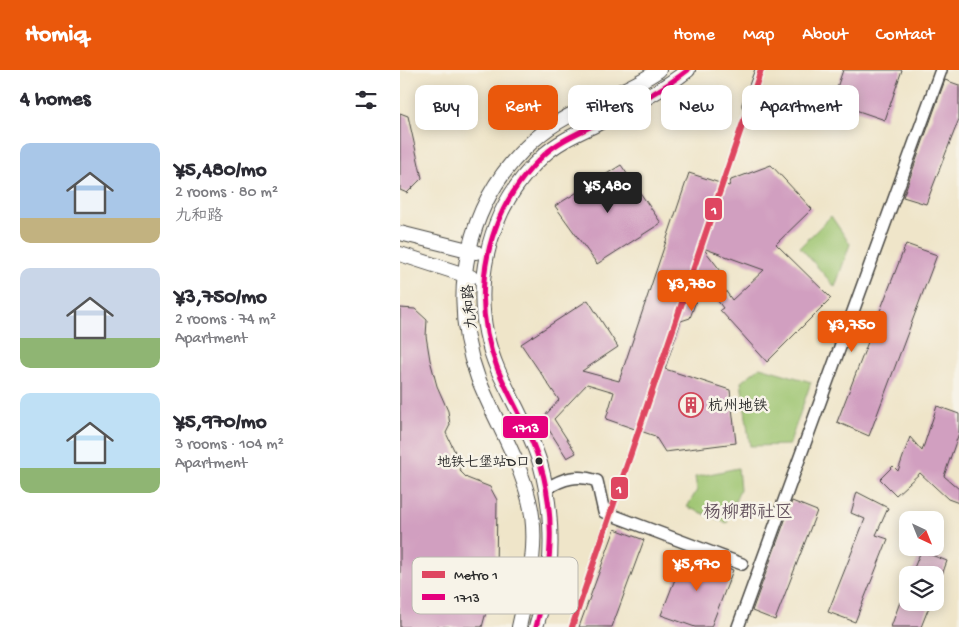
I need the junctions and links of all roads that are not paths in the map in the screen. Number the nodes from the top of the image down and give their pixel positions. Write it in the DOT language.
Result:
graph roads {
  1 [pos="658,70"];
  2 [pos="688,70"];
  3 [pos="760,70"];
  4 [pos="941,70"];
  5 [pos="754,85"];
  6 [pos="400,233"];
  7 [pos="468,250"];
  8 [pos="400,254"];
  9 [pos="487,255"];
  10 [pos="463,275"];
  11 [pos="482,280"];
  12 [pos="546,489"];
  13 [pos="532,557"];
  14 [pos="549,557"];
  15 [pos="742,564"];
  16 [pos="521,614"];
  17 [pos="540,614"];
  18 [pos="518,627"];
  19 [pos="536,627"];
  20 [pos="738,627"];
  1 -- 7 [label="street, 九和路"];
  2 -- 9 [label="street, 九和路"];
  3 -- 5 [label="street"];
  4 -- 20 [label="street"];
  6 -- 7 [label="street"];
  7 -- 9 [label="street"];
  7 -- 10 [label="street, 九和路"];
  8 -- 10 [label="street"];
  9 -- 11 [label="street, 九和路"];
  10 -- 11 [label="street"];
  10 -- 13 [label="street, 九和路"];
  11 -- 12 [label="street, 九和路"];
  12 -- 14 [label="street, 九和路"];
  12 -- 15 [label="street"];
  16 -- 18 [label="street, 九和路"];
  17 -- 19 [label="street, 九和路"];
}
